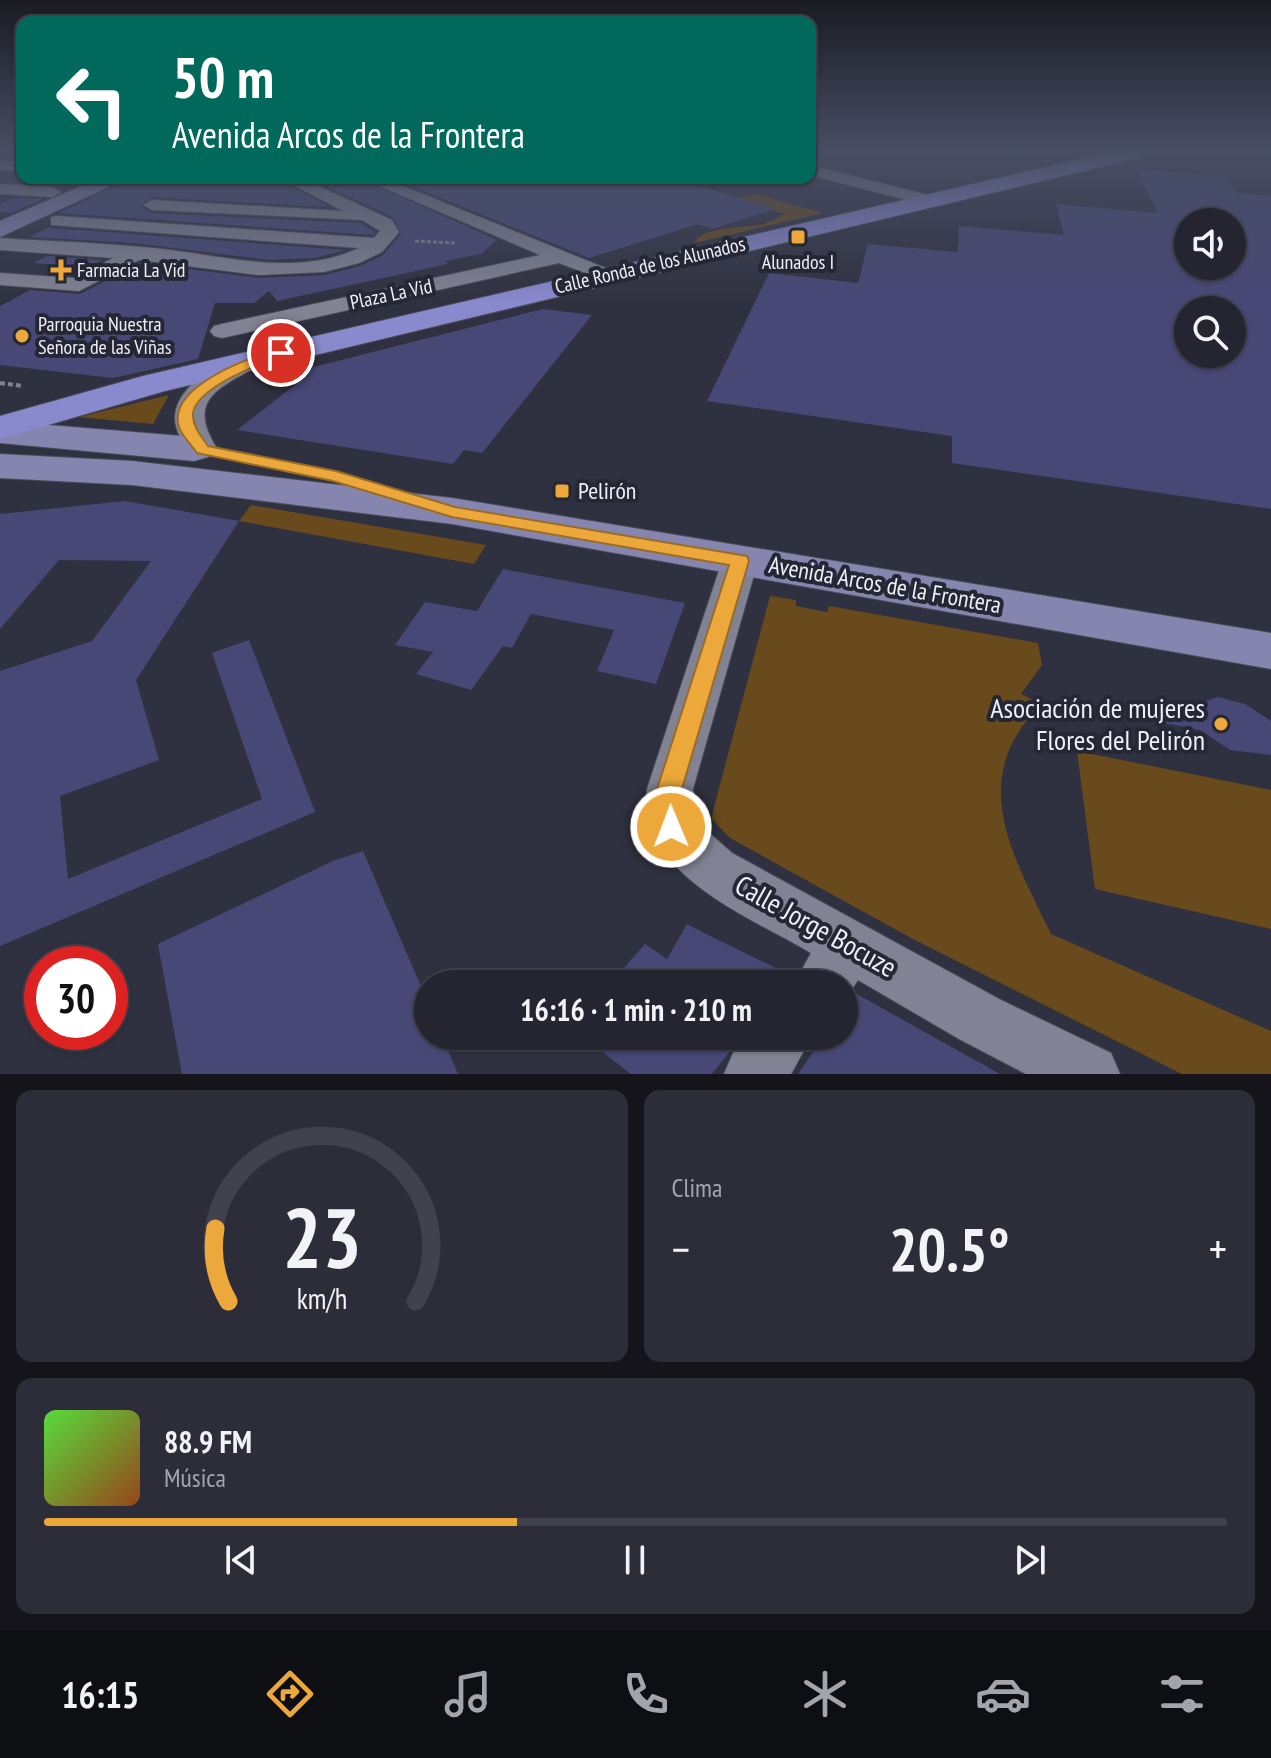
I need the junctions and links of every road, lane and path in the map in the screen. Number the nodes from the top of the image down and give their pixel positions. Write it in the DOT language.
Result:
graph roads {
  1 [pos="66,201"];
  2 [pos="339,201"];
  3 [pos="425,201"];
  4 [pos="921,201"];
  5 [pos="116,202"];
  6 [pos="375,218"];
  7 [pos="57,221"];
  8 [pos="0,230"];
  9 [pos="383,242"];
  10 [pos="455,243"];
  11 [pos="0,244"];
  12 [pos="135,254"];
  13 [pos="559,257"];
  14 [pos="606,275"];
  15 [pos="0,279"];
  16 [pos="222,331"];
  17 [pos="251,360"];
  18 [pos="138,387"];
  19 [pos="0,399"];
  20 [pos="0,430"];
  21 [pos="203,450"];
  22 [pos="0,466"];
  23 [pos="452,511"];
  24 [pos="740,561"];
  25 [pos="1271,651"];
  26 [pos="836,964"];
  27 [pos="772,1050"];
  28 [pos="754,1074"];
  29 [pos="1090,1074"];
  1 -- 8 [label="main road"];
  2 -- 6 [label="street"];
  3 -- 13 [label="street"];
  4 -- 14 [label="main road, Calle Ronda de los Alunados"];
  5 -- 6 [label="street"];
  6 -- 9 [label="street"];
  7 -- 9 [label="street"];
  9 -- 10 [label="path"];
  9 -- 12 [label="street"];
  11 -- 12 [label="street"];
  12 -- 15 [label="street"];
  13 -- 14 [label="street"];
  13 -- 16 [label="street, Plaza La Vid"];
  14 -- 17 [label="main road, Calle Ronda de los Alunados"];
  17 -- 18 [label="main road, Calle Ronda de los Alunados"];
  17 -- 21 [label="street, Calle Ronda de los Alunados"];
  18 -- 19 [label="main road, Calle Ronda de los Alunados"];
  18 -- 20 [label="main road, Calle Ronda de los Alunados"];
  20 -- 21 [label="main road, Avenida Arcos de la Frontera"];
  21 -- 23 [label="main road, Avenida Arcos de la Frontera"];
  22 -- 23 [label="main road, Avenida Arcos de la Frontera"];
  23 -- 24 [label="main road, Avenida Arcos de la Frontera"];
  24 -- 25 [label="main road, Avenida Arcos de la Frontera"];
  24 -- 26 [label="street, Calle Jorge Bocuze"];
  26 -- 29 [label="street, Calle Jorge Bocuze"];
  27 -- 28 [label="street"];
}
